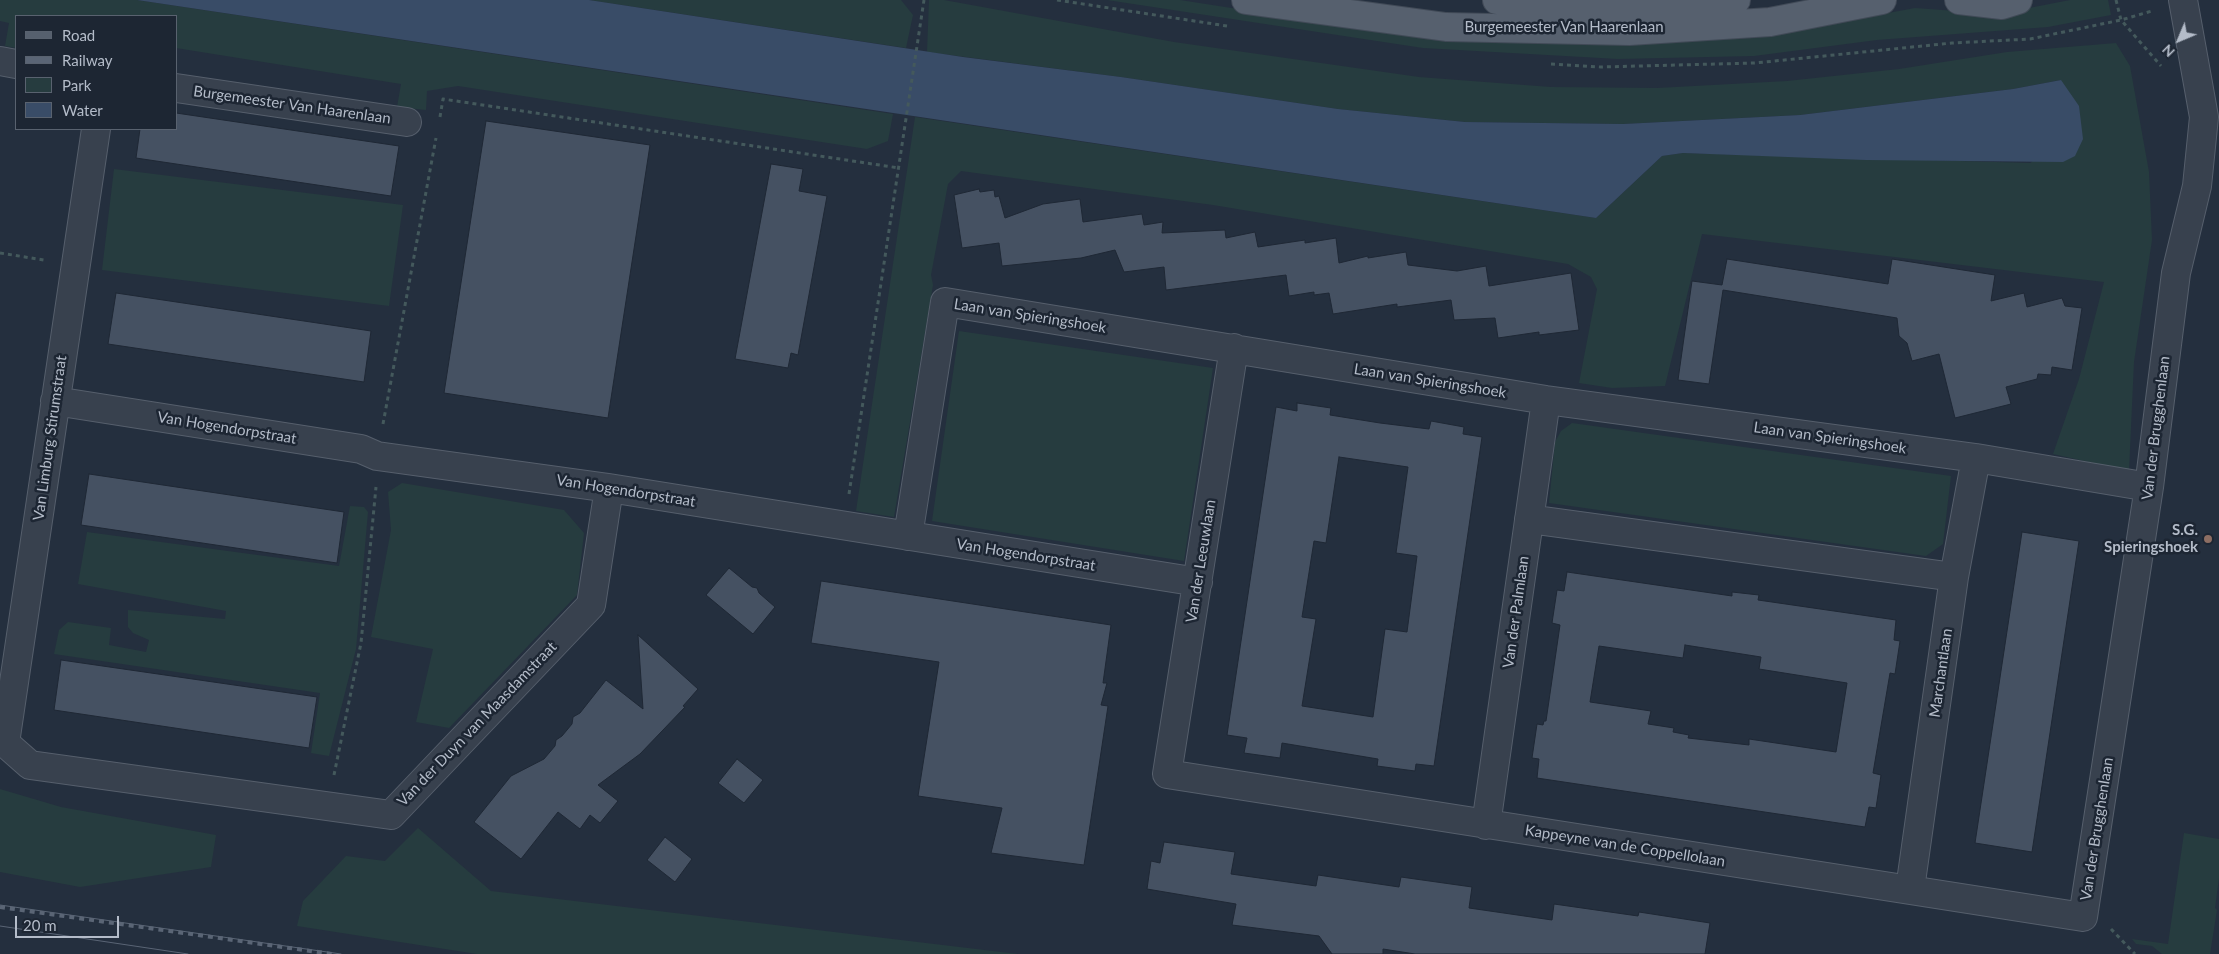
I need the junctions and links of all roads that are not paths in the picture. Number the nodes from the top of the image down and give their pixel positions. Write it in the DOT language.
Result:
graph roads {
  1 [pos="1246,0"];
  2 [pos="1497,0"];
  3 [pos="1736,0"];
  4 [pos="1882,0"];
  5 [pos="1959,0"];
  6 [pos="2018,0"];
  7 [pos="2183,0"];
  8 [pos="0,62"];
  9 [pos="15,64"];
  10 [pos="178,88"];
  11 [pos="407,122"];
  12 [pos="96,130"];
  13 [pos="2208,188"];
  14 [pos="1234,348"];
  15 [pos="1546,400"];
  16 [pos="55,402"];
  17 [pos="1976,458"];
  18 [pos="2150,487"];
  19 [pos="609,488"];
  20 [pos="1529,519"];
  21 [pos="908,536"];
  22 [pos="1954,577"];
  23 [pos="1198,582"];
  24 [pos="3,742"];
  25 [pos="1167,774"];
  26 [pos="1486,825"];
  27 [pos="1910,889"];
  28 [pos="2083,917"];
  1 -- 4 [label="main road, Burgemeester Van Haarenlaan"];
  2 -- 3 [label="main road, Burgemeester Van Haarenlaan"];
  5 -- 6 [label="main road"];
  7 -- 13 [label="street, Van der Brugghenlaan"];
  8 -- 9 [label="street"];
  10 -- 11 [label="street, Burgemeester Van Haarenlaan"];
  12 -- 16 [label="street, Van Limburg Stirumstraat"];
  13 -- 18 [label="street, Van der Brugghenlaan"];
  14 -- 15 [label="street, Laan van Spieringshoek"];
  14 -- 21 [label="street, Laan van Spieringshoek"];
  14 -- 23 [label="street, Van der Leeuwlaan"];
  15 -- 17 [label="street, Laan van Spieringshoek"];
  15 -- 20 [label="street, Van der Palmlaan"];
  16 -- 19 [label="street, Van Hogendorpstraat"];
  16 -- 24 [label="street, Van Limburg Stirumstraat"];
  17 -- 18 [label="street, Laan van Spieringshoek"];
  17 -- 22 [label="street, Marchantlaan"];
  18 -- 28 [label="street, Van der Brugghenlaan"];
  19 -- 21 [label="street, Van Hogendorpstraat"];
  19 -- 24 [label="street, Van der Duyn van Maasdamstraat"];
  20 -- 22 [label="street"];
  20 -- 26 [label="street, Van der Palmlaan"];
  21 -- 23 [label="street, Van Hogendorpstraat"];
  22 -- 27 [label="street, Marchantlaan"];
  23 -- 25 [label="street, Van der Leeuwlaan"];
  25 -- 26 [label="street, Kappeyne van de Coppellolaan"];
  26 -- 27 [label="street, Kappeyne van de Coppellolaan"];
  27 -- 28 [label="street, Kappeyne van de Coppellolaan"];
}
